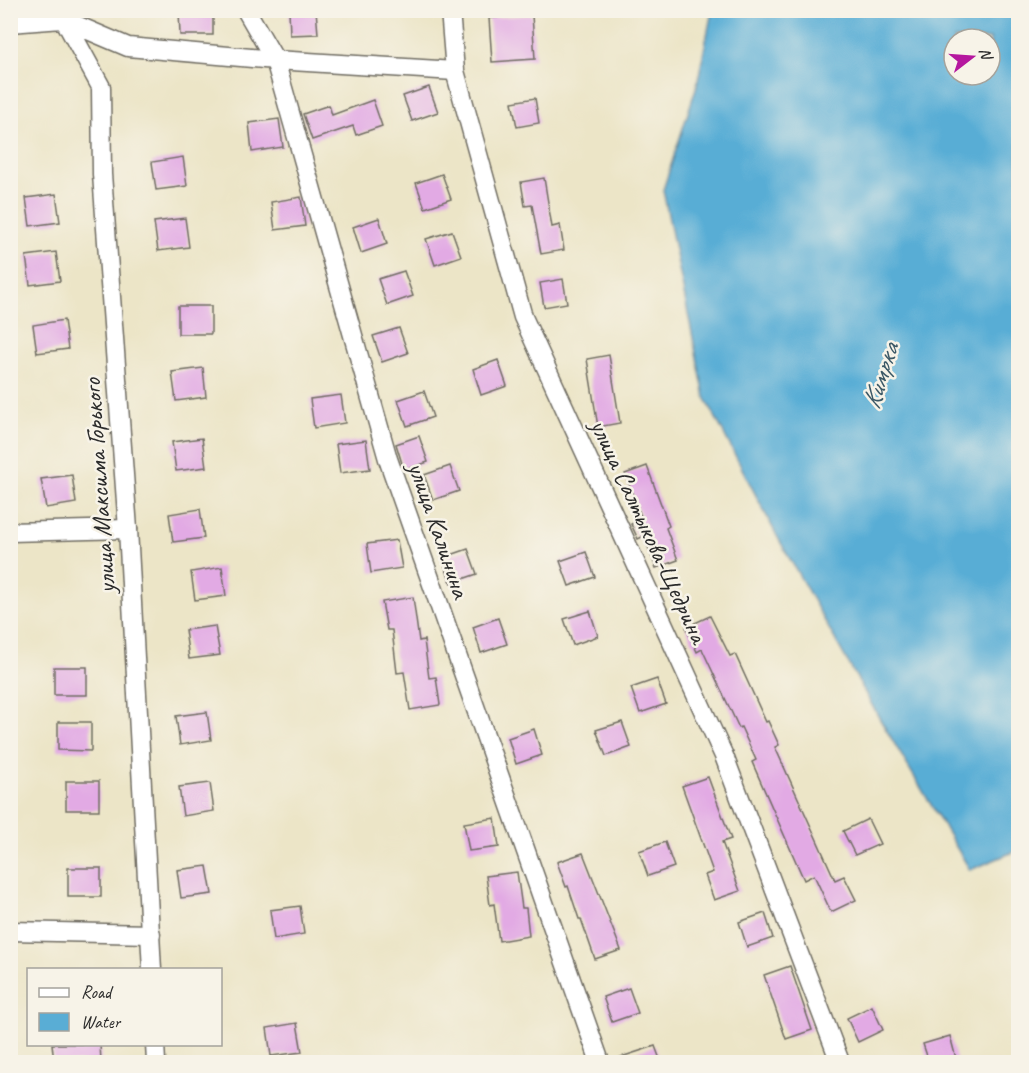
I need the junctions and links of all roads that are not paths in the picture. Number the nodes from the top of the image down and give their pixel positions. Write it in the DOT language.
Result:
graph roads {
  1 [pos="246,10"];
  2 [pos="450,10"];
  3 [pos="60,15"];
  4 [pos="10,23"];
  5 [pos="275,60"];
  6 [pos="454,71"];
  7 [pos="128,529"];
  8 [pos="10,532"];
  9 [pos="10,931"];
  10 [pos="151,934"];
  11 [pos="152,968"];
  12 [pos="155,1046"];
  13 [pos="156,1062"];
  14 [pos="600,1062"];
  15 [pos="840,1062"];
  1 -- 5 [label="street, улица Калинина"];
  2 -- 6 [label="street, улица Салтыкова-Щедрина"];
  3 -- 4 [label="street"];
  3 -- 5 [label="street"];
  3 -- 7 [label="street, улица Максима Горького"];
  5 -- 6 [label="street"];
  5 -- 14 [label="street, улица Калинина"];
  6 -- 15 [label="street, улица Салтыкова-Щедрина"];
  7 -- 8 [label="street"];
  7 -- 10 [label="street, улица Максима Горького"];
  9 -- 10 [label="street"];
  10 -- 11 [label="street, улица Максима Горького"];
  12 -- 13 [label="street"];
}
